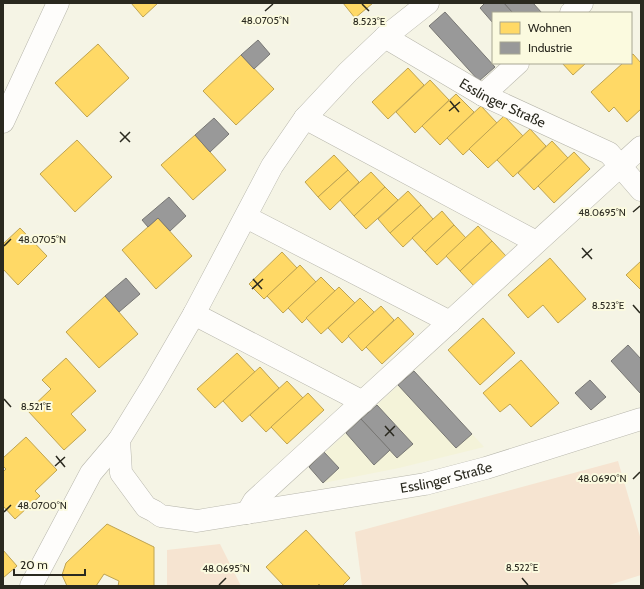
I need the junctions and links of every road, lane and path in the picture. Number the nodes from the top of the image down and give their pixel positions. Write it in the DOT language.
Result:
graph roads {
  1 [pos="58,3"];
  2 [pos="428,3"];
  3 [pos="582,3"];
  4 [pos="572,12"];
  5 [pos="385,37"];
  6 [pos="517,64"];
  7 [pos="483,95"];
  8 [pos="305,118"];
  9 [pos="3,122"];
  10 [pos="641,147"];
  11 [pos="620,166"];
  12 [pos="641,190"];
  13 [pos="246,217"];
  14 [pos="536,242"];
  15 [pos="194,314"];
  16 [pos="450,322"];
  17 [pos="363,402"];
  18 [pos="641,419"];
  19 [pos="119,440"];
  20 [pos="247,513"];
  21 [pos="31,586"];
  1 -- 9 [label="street"];
  2 -- 5 [label="street"];
  3 -- 4 [label="street"];
  5 -- 7 [label="street, Esslinger Straße"];
  5 -- 8 [label="street"];
  6 -- 7 [label="street"];
  7 -- 11 [label="street, Esslinger Straße"];
  8 -- 13 [label="street"];
  8 -- 14 [label="street"];
  10 -- 11 [label="street"];
  11 -- 12 [label="street, Esslinger Straße"];
  11 -- 14 [label="street"];
  13 -- 15 [label="street"];
  13 -- 16 [label="street"];
  14 -- 16 [label="street"];
  15 -- 17 [label="street"];
  15 -- 19 [label="street"];
  16 -- 17 [label="street"];
  17 -- 20 [label="street"];
  18 -- 20 [label="street, Esslinger Straße"];
  19 -- 20 [label="street, Esslinger Straße"];
  19 -- 21 [label="street"];
}
